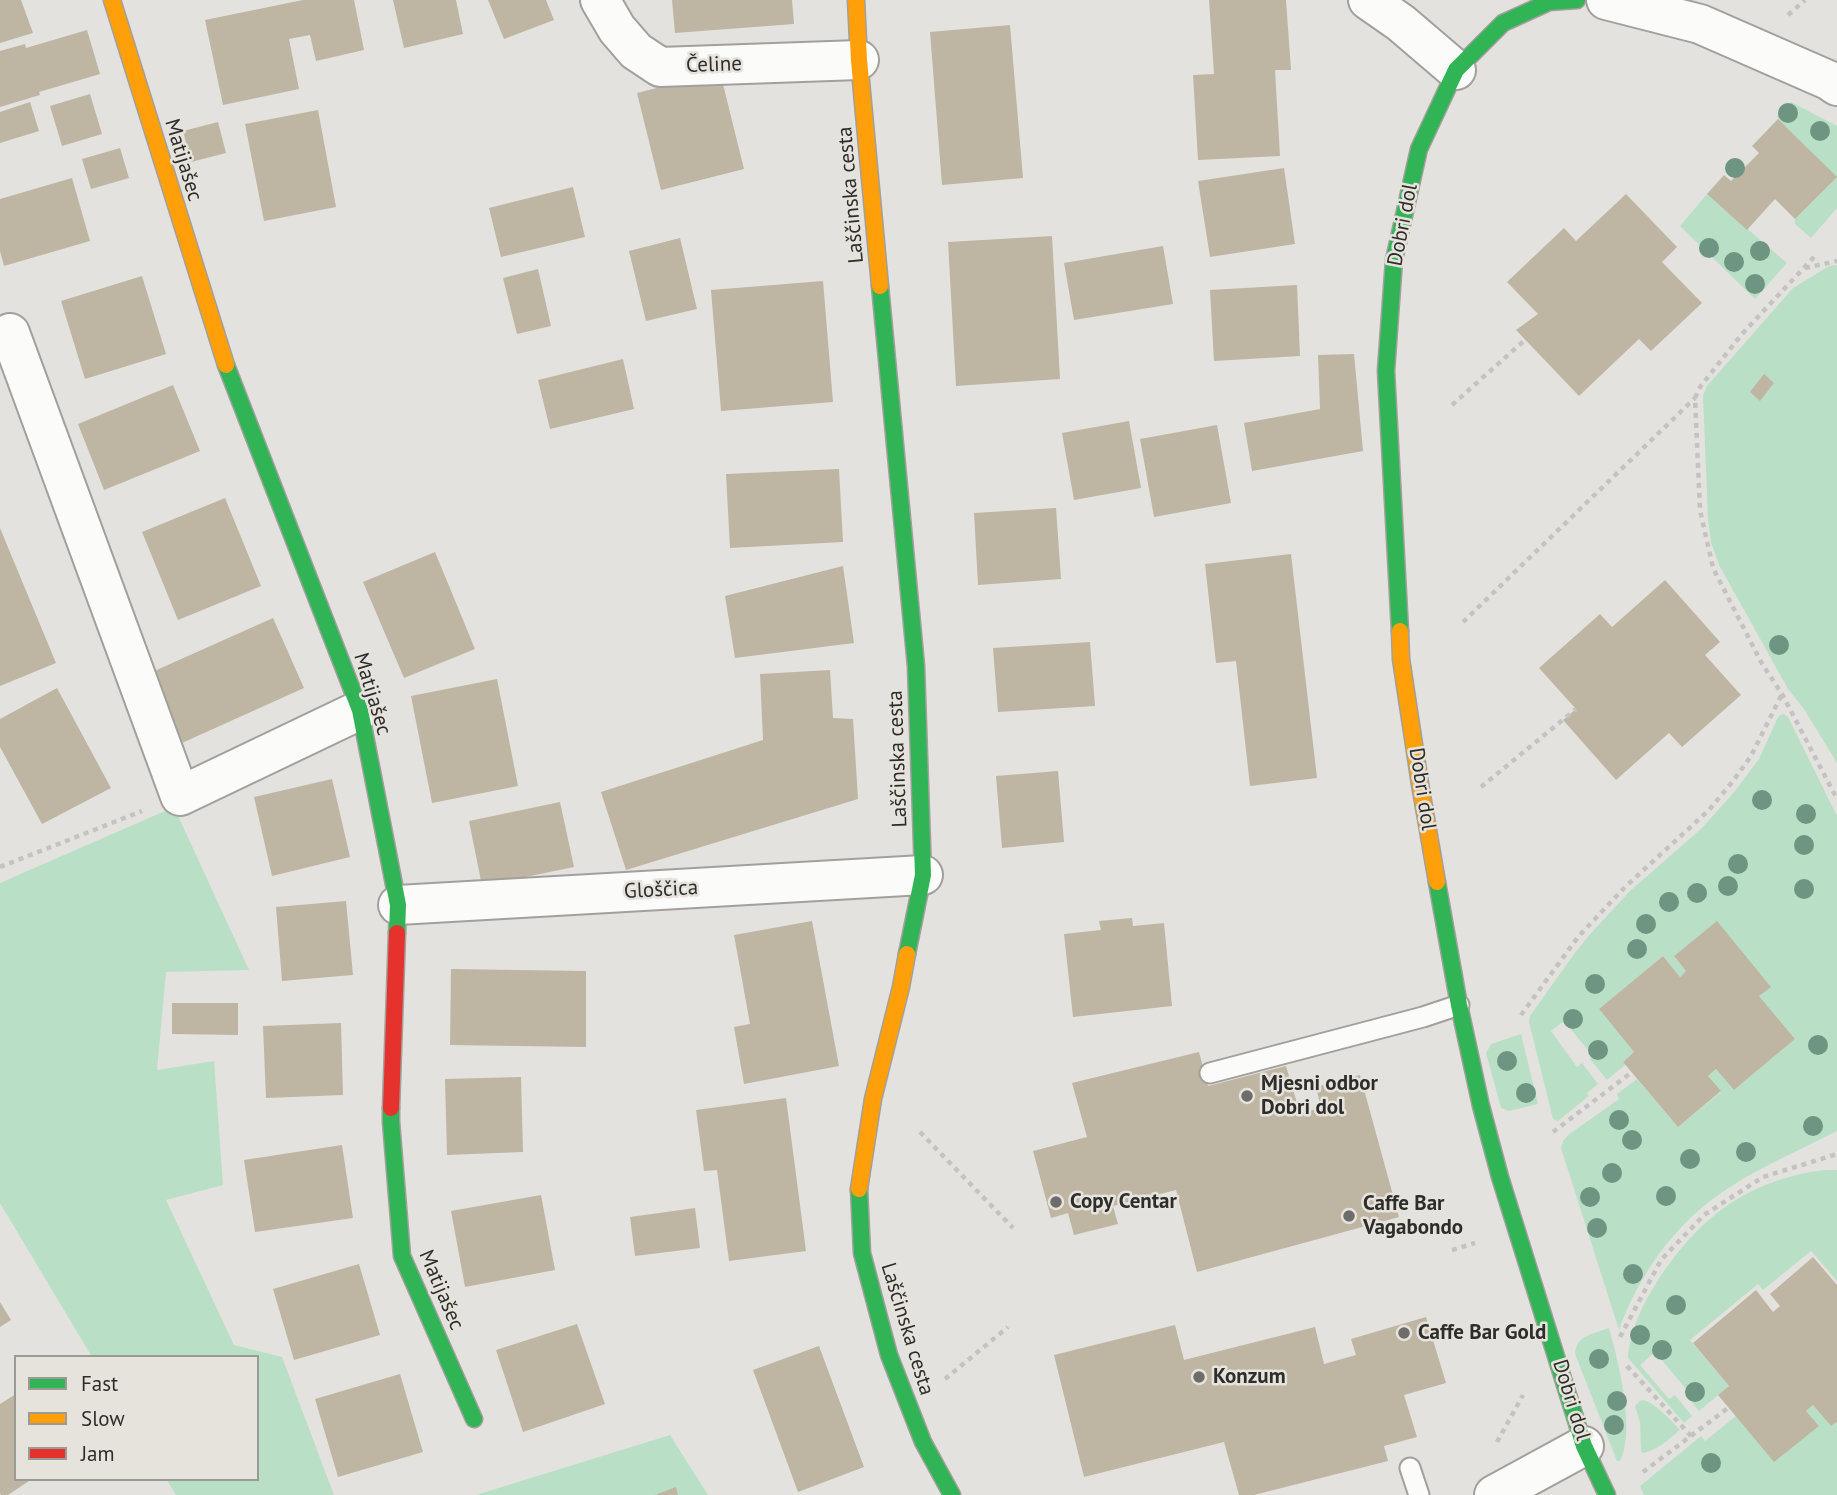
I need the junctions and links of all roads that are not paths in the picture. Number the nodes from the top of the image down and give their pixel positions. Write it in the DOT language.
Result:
graph roads {
  1 [pos="112,0"];
  2 [pos="600,0"];
  3 [pos="856,0"];
  4 [pos="1577,0"];
  5 [pos="1606,0"];
  6 [pos="1385,6"];
  7 [pos="859,60"];
  8 [pos="1456,71"];
  9 [pos="1837,86"];
  10 [pos="10,332"];
  11 [pos="360,710"];
  12 [pos="923,875"];
  13 [pos="398,905"];
  14 [pos="1459,1005"];
  15 [pos="1210,1073"];
  16 [pos="474,1419"];
  17 [pos="1584,1446"];
  18 [pos="1410,1468"];
  19 [pos="952,1495"];
  20 [pos="1419,1495"];
  21 [pos="1494,1495"];
  22 [pos="1607,1495"];
  1 -- 11 [label="street, Matijašec"];
  2 -- 7 [label="street, Čeline"];
  3 -- 7 [label="street, Laščinska cesta"];
  4 -- 8 [label="street, Dobri dol"];
  5 -- 9 [label="street"];
  6 -- 8 [label="street"];
  7 -- 12 [label="street, Laščinska cesta"];
  8 -- 14 [label="street, Dobri dol"];
  10 -- 11 [label="street"];
  11 -- 13 [label="street, Matijašec"];
  12 -- 13 [label="street, Gloščica"];
  12 -- 19 [label="street, Laščinska cesta"];
  13 -- 16 [label="street, Matijašec"];
  14 -- 15 [label="lane"];
  14 -- 17 [label="street, Dobri dol"];
  17 -- 21 [label="street"];
  17 -- 22 [label="street, Dobri dol"];
  18 -- 20 [label="lane"];
}
